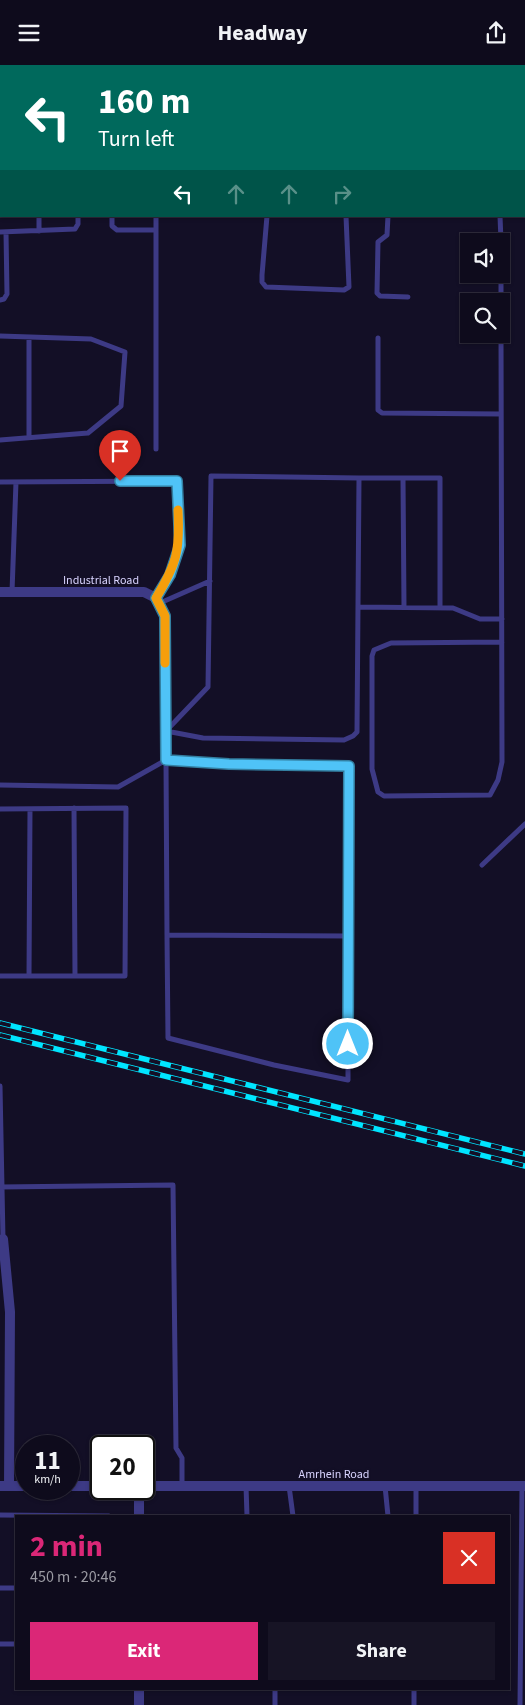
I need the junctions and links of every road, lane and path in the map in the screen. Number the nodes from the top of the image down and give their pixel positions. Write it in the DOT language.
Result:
graph roads {
  1 [pos="39,217"];
  2 [pos="78,217"];
  3 [pos="112,217"];
  4 [pos="156,217"];
  5 [pos="266,217"];
  6 [pos="346,217"];
  7 [pos="388,217"];
  8 [pos="500,217"];
  9 [pos="156,230"];
  10 [pos="40,231"];
  11 [pos="3,232"];
  12 [pos="500,233"];
  13 [pos="408,297"];
  14 [pos="0,301"];
  15 [pos="0,336"];
  16 [pos="29,337"];
  17 [pos="378,338"];
  18 [pos="501,343"];
  19 [pos="501,414"];
  20 [pos="28,437"];
  21 [pos="0,440"];
  22 [pos="156,449"];
  23 [pos="359,477"];
  24 [pos="403,478"];
  25 [pos="0,482"];
  26 [pos="16,482"];
  27 [pos="210,581"];
  28 [pos="0,592"];
  29 [pos="12,592"];
  30 [pos="158,601"];
  31 [pos="358,607"];
  32 [pos="404,607"];
  33 [pos="440,608"];
  34 [pos="502,619"];
  35 [pos="502,643"];
  36 [pos="166,731"];
  37 [pos="166,760"];
  38 [pos="0,785"];
  39 [pos="74,808"];
  40 [pos="0,809"];
  41 [pos="30,809"];
  42 [pos="525,824"];
  43 [pos="482,865"];
  44 [pos="167,935"];
  45 [pos="348,936"];
  46 [pos="0,976"];
  47 [pos="29,976"];
  48 [pos="75,976"];
  49 [pos="0,1086"];
  50 [pos="1,1187"];
  51 [pos="2,1237"];
  52 [pos="5,1340"];
  53 [pos="5,1379"];
  54 [pos="5,1442"];
  55 [pos="5,1486"];
  56 [pos="155,1486"];
  57 [pos="182,1486"];
  58 [pos="246,1486"];
  59 [pos="290,1486"];
  60 [pos="384,1486"];
  61 [pos="416,1486"];
  62 [pos="524,1486"];
  63 [pos="139,1500"];
  64 [pos="0,1515"];
  65 [pos="15,1515"];
  66 [pos="139,1515"];
  67 [pos="247,1515"];
  68 [pos="292,1515"];
  69 [pos="388,1515"];
  70 [pos="416,1515"];
  71 [pos="0,1588"];
  72 [pos="15,1588"];
  73 [pos="0,1644"];
  74 [pos="15,1644"];
  75 [pos="523,1681"];
  76 [pos="139,1690"];
  77 [pos="275,1690"];
  78 [pos="414,1690"];
  79 [pos="139,1705"];
  80 [pos="276,1705"];
  81 [pos="414,1705"];
  82 [pos="520,1705"];
  1 -- 10 [label="lane"];
  2 -- 10 [label="lane"];
  3 -- 9 [label="lane"];
  4 -- 9 [label="lane"];
  5 -- 6 [label="lane"];
  7 -- 13 [label="lane"];
  8 -- 12 [label="lane"];
  9 -- 22 [label="lane"];
  10 -- 11 [label="lane"];
  11 -- 14 [label="lane"];
  15 -- 16 [label="lane"];
  16 -- 20 [label="lane"];
  16 -- 20 [label="lane"];
  17 -- 19 [label="lane"];
  18 -- 19 [label="lane"];
  19 -- 34 [label="lane"];
  20 -- 21 [label="lane"];
  23 -- 24 [label="lane"];
  23 -- 27 [label="lane"];
  23 -- 31 [label="lane"];
  24 -- 32 [label="lane"];
  24 -- 33 [label="lane"];
  25 -- 26 [label="lane"];
  26 -- 29 [label="lane"];
  26 -- 30 [label="lane"];
  27 -- 30 [label="lane"];
  27 -- 36 [label="lane"];
  28 -- 29 [label="street, Industrial Road"];
  29 -- 30 [label="street, Industrial Road"];
  30 -- 36 [label="street"];
  31 -- 32 [label="lane"];
  31 -- 36 [label="lane"];
  32 -- 33 [label="lane"];
  33 -- 34 [label="lane"];
  34 -- 35 [label="lane"];
  35 -- 35 [label="lane"];
  36 -- 37 [label="street"];
  37 -- 38 [label="lane"];
  37 -- 44 [label="lane"];
  37 -- 45 [label="lane"];
  39 -- 41 [label="lane"];
  39 -- 48 [label="lane"];
  39 -- 48 [label="lane"];
  40 -- 41 [label="lane"];
  41 -- 47 [label="lane"];
  42 -- 43 [label="lane"];
  44 -- 45 [label="lane"];
  44 -- 45 [label="lane"];
  46 -- 47 [label="lane"];
  47 -- 48 [label="lane"];
  49 -- 50 [label="lane"];
  50 -- 51 [label="lane"];
  50 -- 57 [label="lane"];
  51 -- 52 [label="street"];
  52 -- 53 [label="street"];
  53 -- 54 [label="street"];
  54 -- 55 [label="street"];
  56 -- 57 [label="street, Amrhein Road"];
  57 -- 58 [label="street, Amrhein Road"];
  58 -- 59 [label="street, Amrhein Road"];
  58 -- 67 [label="lane"];
  59 -- 60 [label="street, Amrhein Road"];
  59 -- 68 [label="lane"];
  60 -- 61 [label="street, Amrhein Road"];
  60 -- 69 [label="lane"];
  61 -- 62 [label="street, Amrhein Road"];
  61 -- 70 [label="lane"];
  62 -- 75 [label="lane"];
  63 -- 66 [label="street"];
  64 -- 65 [label="lane"];
  71 -- 72 [label="lane"];
  73 -- 74 [label="lane"];
  75 -- 82 [label="lane"];
  76 -- 79 [label="street"];
  77 -- 80 [label="lane"];
  78 -- 81 [label="lane"];
}
